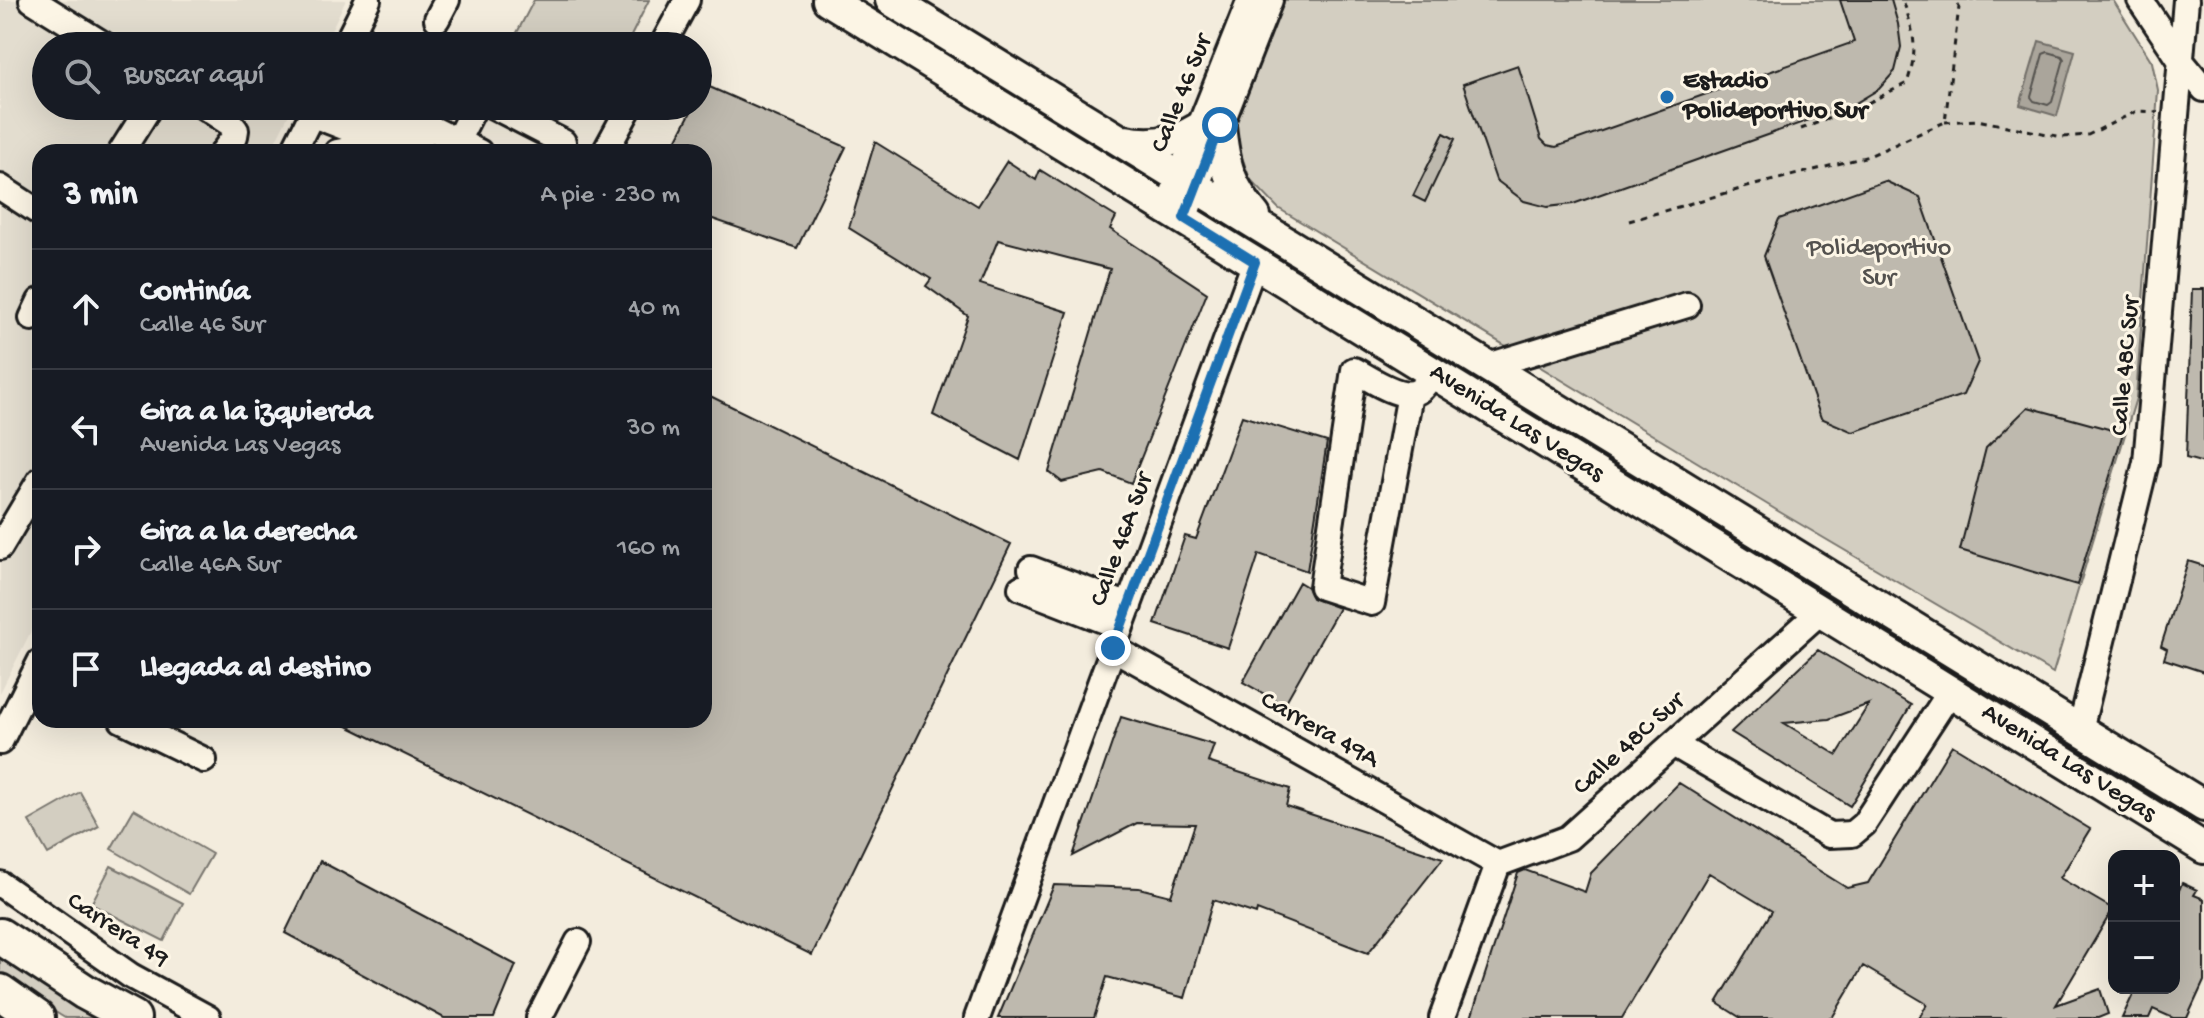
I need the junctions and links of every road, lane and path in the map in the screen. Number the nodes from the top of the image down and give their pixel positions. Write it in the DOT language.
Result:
graph roads {
  1 [pos="368,0"];
  2 [pos="687,0"];
  3 [pos="828,0"];
  4 [pos="891,0"];
  5 [pos="1250,0"];
  6 [pos="1270,0"];
  7 [pos="1903,0"];
  8 [pos="1955,0"];
  9 [pos="2140,0"];
  10 [pos="2186,0"];
  11 [pos="35,1"];
  12 [pos="84,32"];
  13 [pos="352,32"];
  14 [pos="670,32"];
  15 [pos="2181,61"];
  16 [pos="2204,89"];
  17 [pos="2178,113"];
  18 [pos="141,120"];
  19 [pos="224,120"];
  20 [pos="309,120"];
  21 [pos="336,120"];
  22 [pos="371,120"];
  23 [pos="415,120"];
  24 [pos="473,120"];
  25 [pos="520,120"];
  26 [pos="622,120"];
  27 [pos="1945,122"];
  28 [pos="1210,127"];
  29 [pos="1801,129"];
  30 [pos="1122,141"];
  31 [pos="126,144"];
  32 [pos="229,144"];
  33 [pos="297,144"];
  34 [pos="390,144"];
  35 [pos="416,144"];
  36 [pos="464,144"];
  37 [pos="468,144"];
  38 [pos="562,144"];
  39 [pos="609,144"];
  40 [pos="1188,182"];
  41 [pos="0,187"];
  42 [pos="32,208"];
  43 [pos="1176,213"];
  44 [pos="1629,221"];
  45 [pos="1266,230"];
  46 [pos="1255,262"];
  47 [pos="1687,305"];
  48 [pos="1363,329"];
  49 [pos="1488,366"];
  50 [pos="1354,370"];
  51 [pos="1433,372"];
  52 [pos="1410,394"];
  53 [pos="32,493"];
  54 [pos="0,547"];
  55 [pos="1026,578"];
  56 [pos="1820,612"];
  57 [pos="1121,627"];
  58 [pos="32,684"];
  59 [pos="1950,692"];
  60 [pos="138,728"];
  61 [pos="166,728"];
  62 [pos="2080,730"];
  63 [pos="0,742"];
  64 [pos="1673,744"];
  65 [pos="2204,806"];
  66 [pos="2204,848"];
  67 [pos="1498,864"];
  68 [pos="0,884"];
  69 [pos="0,936"];
  70 [pos="578,942"];
  71 [pos="0,992"];
  72 [pos="37,1018"];
  73 [pos="133,1018"];
  74 [pos="208,1018"];
  75 [pos="539,1018"];
  76 [pos="977,1018"];
  77 [pos="1442,1018"];
  1 -- 13 [label="street"];
  2 -- 14 [label="street"];
  3 -- 43 [label="main road, Avenida Las Vegas"];
  4 -- 30 [label="main road, Avenida Las Vegas"];
  5 -- 28 [label="street, Calle 46 Sur"];
  6 -- 28 [label="street, Calle 46 Sur"];
  7 -- 29 [label="path"];
  8 -- 27 [label="path"];
  9 -- 15 [label="street"];
  10 -- 15 [label="street, Calle 48C Sur"];
  11 -- 12 [label="street"];
  15 -- 16 [label="street"];
  15 -- 17 [label="street, Calle 48C Sur"];
  17 -- 27 [label="path"];
  17 -- 62 [label="street, Calle 48C Sur"];
  18 -- 31 [label="street"];
  19 -- 32 [label="street"];
  20 -- 33 [label="street"];
  21 -- 34 [label="street"];
  22 -- 35 [label="street"];
  23 -- 36 [label="street"];
  24 -- 37 [label="street"];
  25 -- 38 [label="street"];
  26 -- 39 [label="street"];
  27 -- 44 [label="path"];
  28 -- 30 [label="main road"];
  28 -- 40 [label="street, Calle 46 Sur"];
  28 -- 45 [label="main road"];
  30 -- 40 [label="main road, Avenida Las Vegas"];
  40 -- 43 [label="street, Calle 46 Sur"];
  40 -- 45 [label="main road, Avenida Las Vegas"];
  41 -- 42 [label="street"];
  43 -- 46 [label="main road, Avenida Las Vegas"];
  45 -- 49 [label="main road, Avenida Las Vegas"];
  46 -- 48 [label="main road, Avenida Las Vegas"];
  46 -- 57 [label="street, Calle 46A Sur"];
  47 -- 49 [label="street"];
  48 -- 50 [label="street"];
  48 -- 51 [label="main road, Avenida Las Vegas"];
  49 -- 62 [label="main road, Avenida Las Vegas"];
  50 -- 52 [label="street"];
  50 -- 52 [label="street"];
  51 -- 52 [label="street"];
  51 -- 56 [label="main road, Avenida Las Vegas"];
  53 -- 54 [label="street"];
  55 -- 57 [label="street, Carrera 49A"];
  56 -- 59 [label="main road, Avenida Las Vegas"];
  56 -- 64 [label="street, Calle 48C Sur"];
  57 -- 67 [label="street, Carrera 49A"];
  57 -- 76 [label="street, Calle 46A Sur"];
  58 -- 63 [label="street"];
  59 -- 64 [label="street"];
  59 -- 66 [label="main road, Avenida Las Vegas"];
  60 -- 61 [label="street"];
  62 -- 65 [label="main road, Avenida Las Vegas"];
  64 -- 67 [label="street, Calle 48C Sur"];
  67 -- 77 [label="street"];
  68 -- 74 [label="street, Carrera 49"];
  69 -- 73 [label="highway"];
  70 -- 75 [label="street"];
  71 -- 72 [label="highway"];
}
